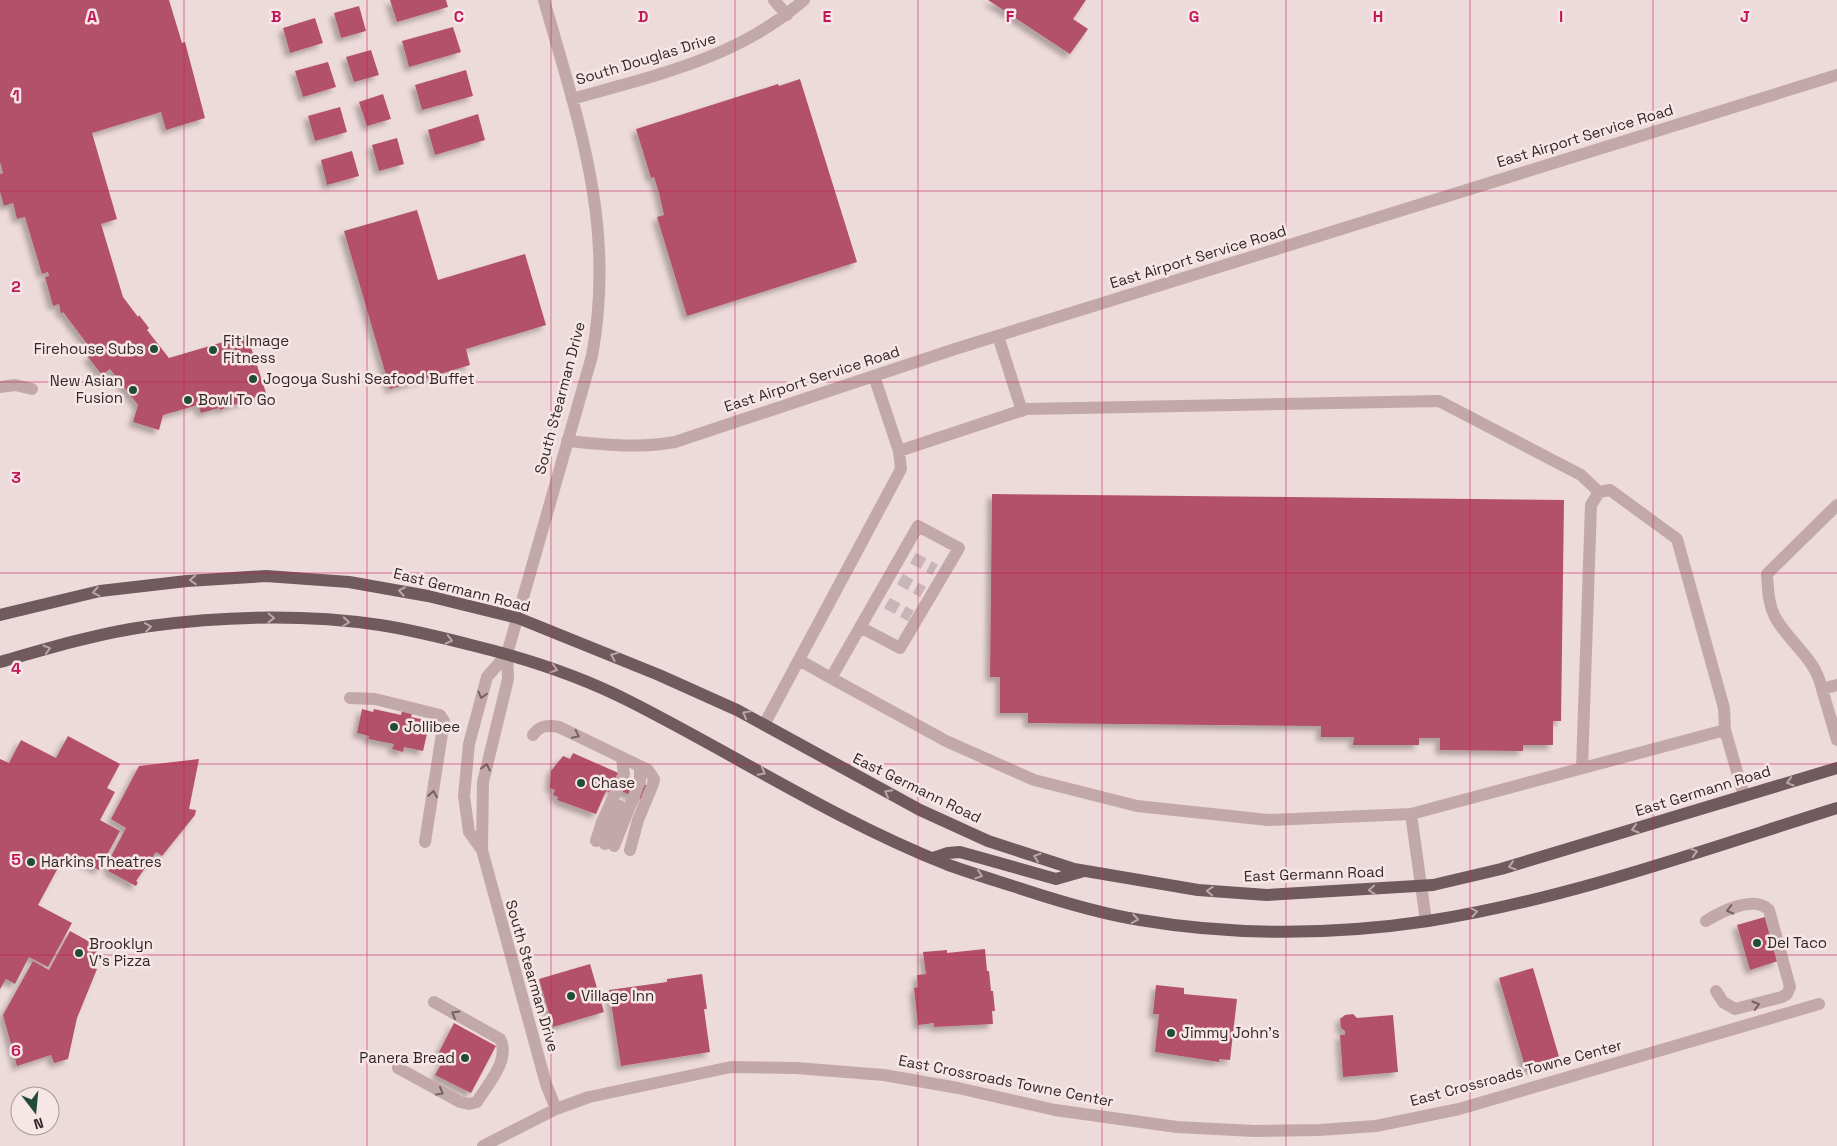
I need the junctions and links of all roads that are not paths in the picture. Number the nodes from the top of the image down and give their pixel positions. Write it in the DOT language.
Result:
graph roads {
  1 [pos="544,0"];
  2 [pos="774,0"];
  3 [pos="804,0"];
  4 [pos="787,15"];
  5 [pos="1837,75"];
  6 [pos="572,99"];
  7 [pos="998,336"];
  8 [pos="874,376"];
  9 [pos="0,378"];
  10 [pos="15,385"];
  11 [pos="0,387"];
  12 [pos="32,389"];
  13 [pos="1022,411"];
  14 [pos="567,441"];
  15 [pos="900,451"];
  16 [pos="1599,492"];
  17 [pos="1837,505"];
  18 [pos="0,615"];
  19 [pos="518,618"];
  20 [pos="860,627"];
  21 [pos="507,654"];
  22 [pos="799,660"];
  23 [pos="0,662"];
  24 [pos="831,678"];
  25 [pos="1837,685"];
  26 [pos="1822,689"];
  27 [pos="350,698"];
  28 [pos="764,725"];
  29 [pos="1725,730"];
  30 [pos="534,735"];
  31 [pos="1837,740"];
  32 [pos="635,764"];
  33 [pos="1582,768"];
  34 [pos="1837,768"];
  35 [pos="1744,796"];
  36 [pos="1837,808"];
  37 [pos="1411,814"];
  38 [pos="426,842"];
  39 [pos="482,850"];
  40 [pos="933,858"];
  41 [pos="1084,871"];
  42 [pos="1420,886"];
  43 [pos="1426,921"];
  44 [pos="1706,921"];
  45 [pos="1716,991"];
  46 [pos="434,1002"];
  47 [pos="1819,1004"];
  48 [pos="398,1068"];
  49 [pos="556,1109"];
  50 [pos="483,1146"];
  1 -- 6 [label="street, South Stearman Drive"];
  2 -- 4 [label="street"];
  3 -- 4 [label="street, South Douglas Drive"];
  4 -- 6 [label="street, South Douglas Drive"];
  5 -- 7 [label="street, East Airport Service Road"];
  6 -- 14 [label="street, South Stearman Drive"];
  7 -- 8 [label="street, East Airport Service Road"];
  7 -- 13 [label="street"];
  8 -- 14 [label="street, East Airport Service Road"];
  8 -- 15 [label="street"];
  9 -- 10 [label="street"];
  10 -- 11 [label="street"];
  10 -- 12 [label="street"];
  13 -- 15 [label="street"];
  13 -- 16 [label="street"];
  14 -- 19 [label="street, South Stearman Drive"];
  15 -- 22 [label="street"];
  16 -- 29 [label="street"];
  16 -- 33 [label="street"];
  17 -- 26 [label="street"];
  19 -- 18 [label="main road, East Germann Road, one-way"];
  19 -- 21 [label="street, South Stearman Drive"];
  28 -- 19 [label="main road, East Germann Road, one-way"];
  20 -- 20 [label="street"];
  20 -- 24 [label="street"];
  23 -- 21 [label="main road, one-way"];
  39 -- 21 [label="street, South Stearman Drive, one-way"];
  21 -- 39 [label="street, South Stearman Drive, one-way"];
  21 -- 40 [label="main road, one-way"];
  22 -- 24 [label="street"];
  22 -- 28 [label="street"];
  24 -- 37 [label="street"];
  25 -- 26 [label="street"];
  26 -- 31 [label="street"];
  38 -- 27 [label="street, one-way"];
  41 -- 28 [label="main road, East Germann Road, one-way"];
  29 -- 33 [label="street"];
  29 -- 35 [label="street"];
  30 -- 32 [label="street, one-way"];
  32 -- 32 [label="street"];
  33 -- 37 [label="street"];
  34 -- 35 [label="main road, East Germann Road, one-way"];
  35 -- 42 [label="main road, East Germann Road, one-way"];
  43 -- 36 [label="main road, one-way"];
  37 -- 42 [label="street"];
  39 -- 49 [label="street, South Stearman Drive"];
  40 -- 41 [label="main road"];
  40 -- 43 [label="main road, one-way"];
  42 -- 41 [label="main road, East Germann Road, one-way"];
  42 -- 43 [label="street"];
  45 -- 44 [label="street, one-way"];
  48 -- 46 [label="street, one-way"];
  47 -- 49 [label="street, East Crossroads Towne Center"];
  49 -- 50 [label="street, East Crossroads Towne Center"];
}
